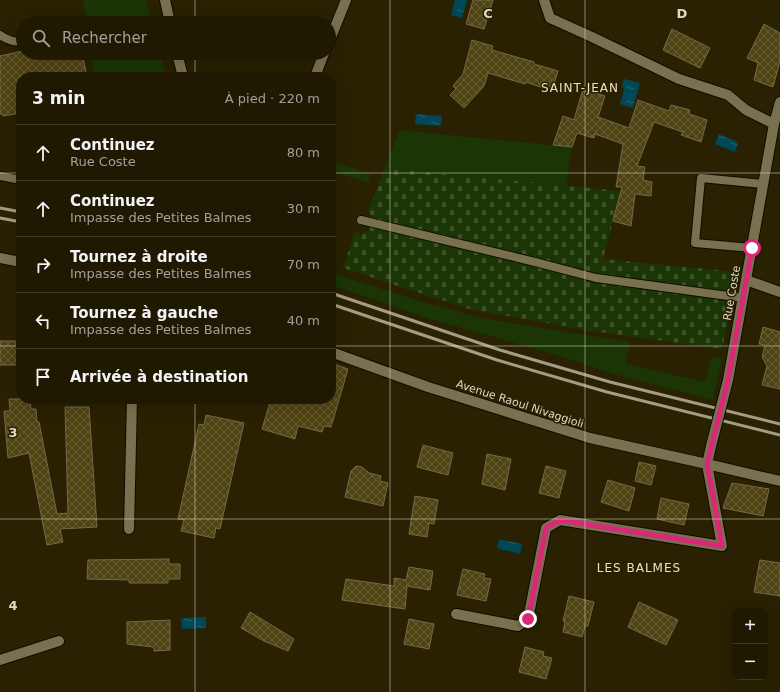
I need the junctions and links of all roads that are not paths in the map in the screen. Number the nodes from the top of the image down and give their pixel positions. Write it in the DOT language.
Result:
graph roads {
  1 [pos="165,0"];
  2 [pos="346,0"];
  3 [pos="544,0"];
  4 [pos="168,16"];
  5 [pos="336,25"];
  6 [pos="0,35"];
  7 [pos="16,42"];
  8 [pos="179,60"];
  9 [pos="321,60"];
  10 [pos="182,72"];
  11 [pos="317,72"];
  12 [pos="780,102"];
  13 [pos="774,124"];
  14 [pos="0,176"];
  15 [pos="16,179"];
  16 [pos="764,184"];
  17 [pos="361,220"];
  18 [pos="752,248"];
  19 [pos="0,258"];
  20 [pos="16,261"];
  21 [pos="746,280"];
  22 [pos="780,292"];
  23 [pos="743,298"];
  24 [pos="336,354"];
  25 [pos="132,404"];
  26 [pos="707,464"];
  27 [pos="780,481"];
  28 [pos="129,529"];
  29 [pos="456,614"];
  30 [pos="59,641"];
  31 [pos="0,660"];
  1 -- 4 [label="street"];
  2 -- 5 [label="street"];
  3 -- 13 [label="street"];
  6 -- 7 [label="lane"];
  8 -- 10 [label="street"];
  9 -- 11 [label="street"];
  12 -- 13 [label="street, Rue Coste"];
  13 -- 16 [label="street, Rue Coste"];
  14 -- 15 [label="lane"];
  16 -- 18 [label="street, Rue Coste"];
  16 -- 18 [label="lane"];
  17 -- 23 [label="lane"];
  18 -- 21 [label="street, Rue Coste"];
  19 -- 20 [label="street"];
  21 -- 22 [label="street"];
  21 -- 23 [label="street, Rue Coste"];
  23 -- 26 [label="street, Rue Coste, bridge"];
  24 -- 26 [label="street, Avenue Raoul Nivaggioli"];
  25 -- 28 [label="street"];
  26 -- 27 [label="street, Avenue Raoul Nivaggioli"];
  26 -- 29 [label="street"];
  30 -- 31 [label="street"];
}
